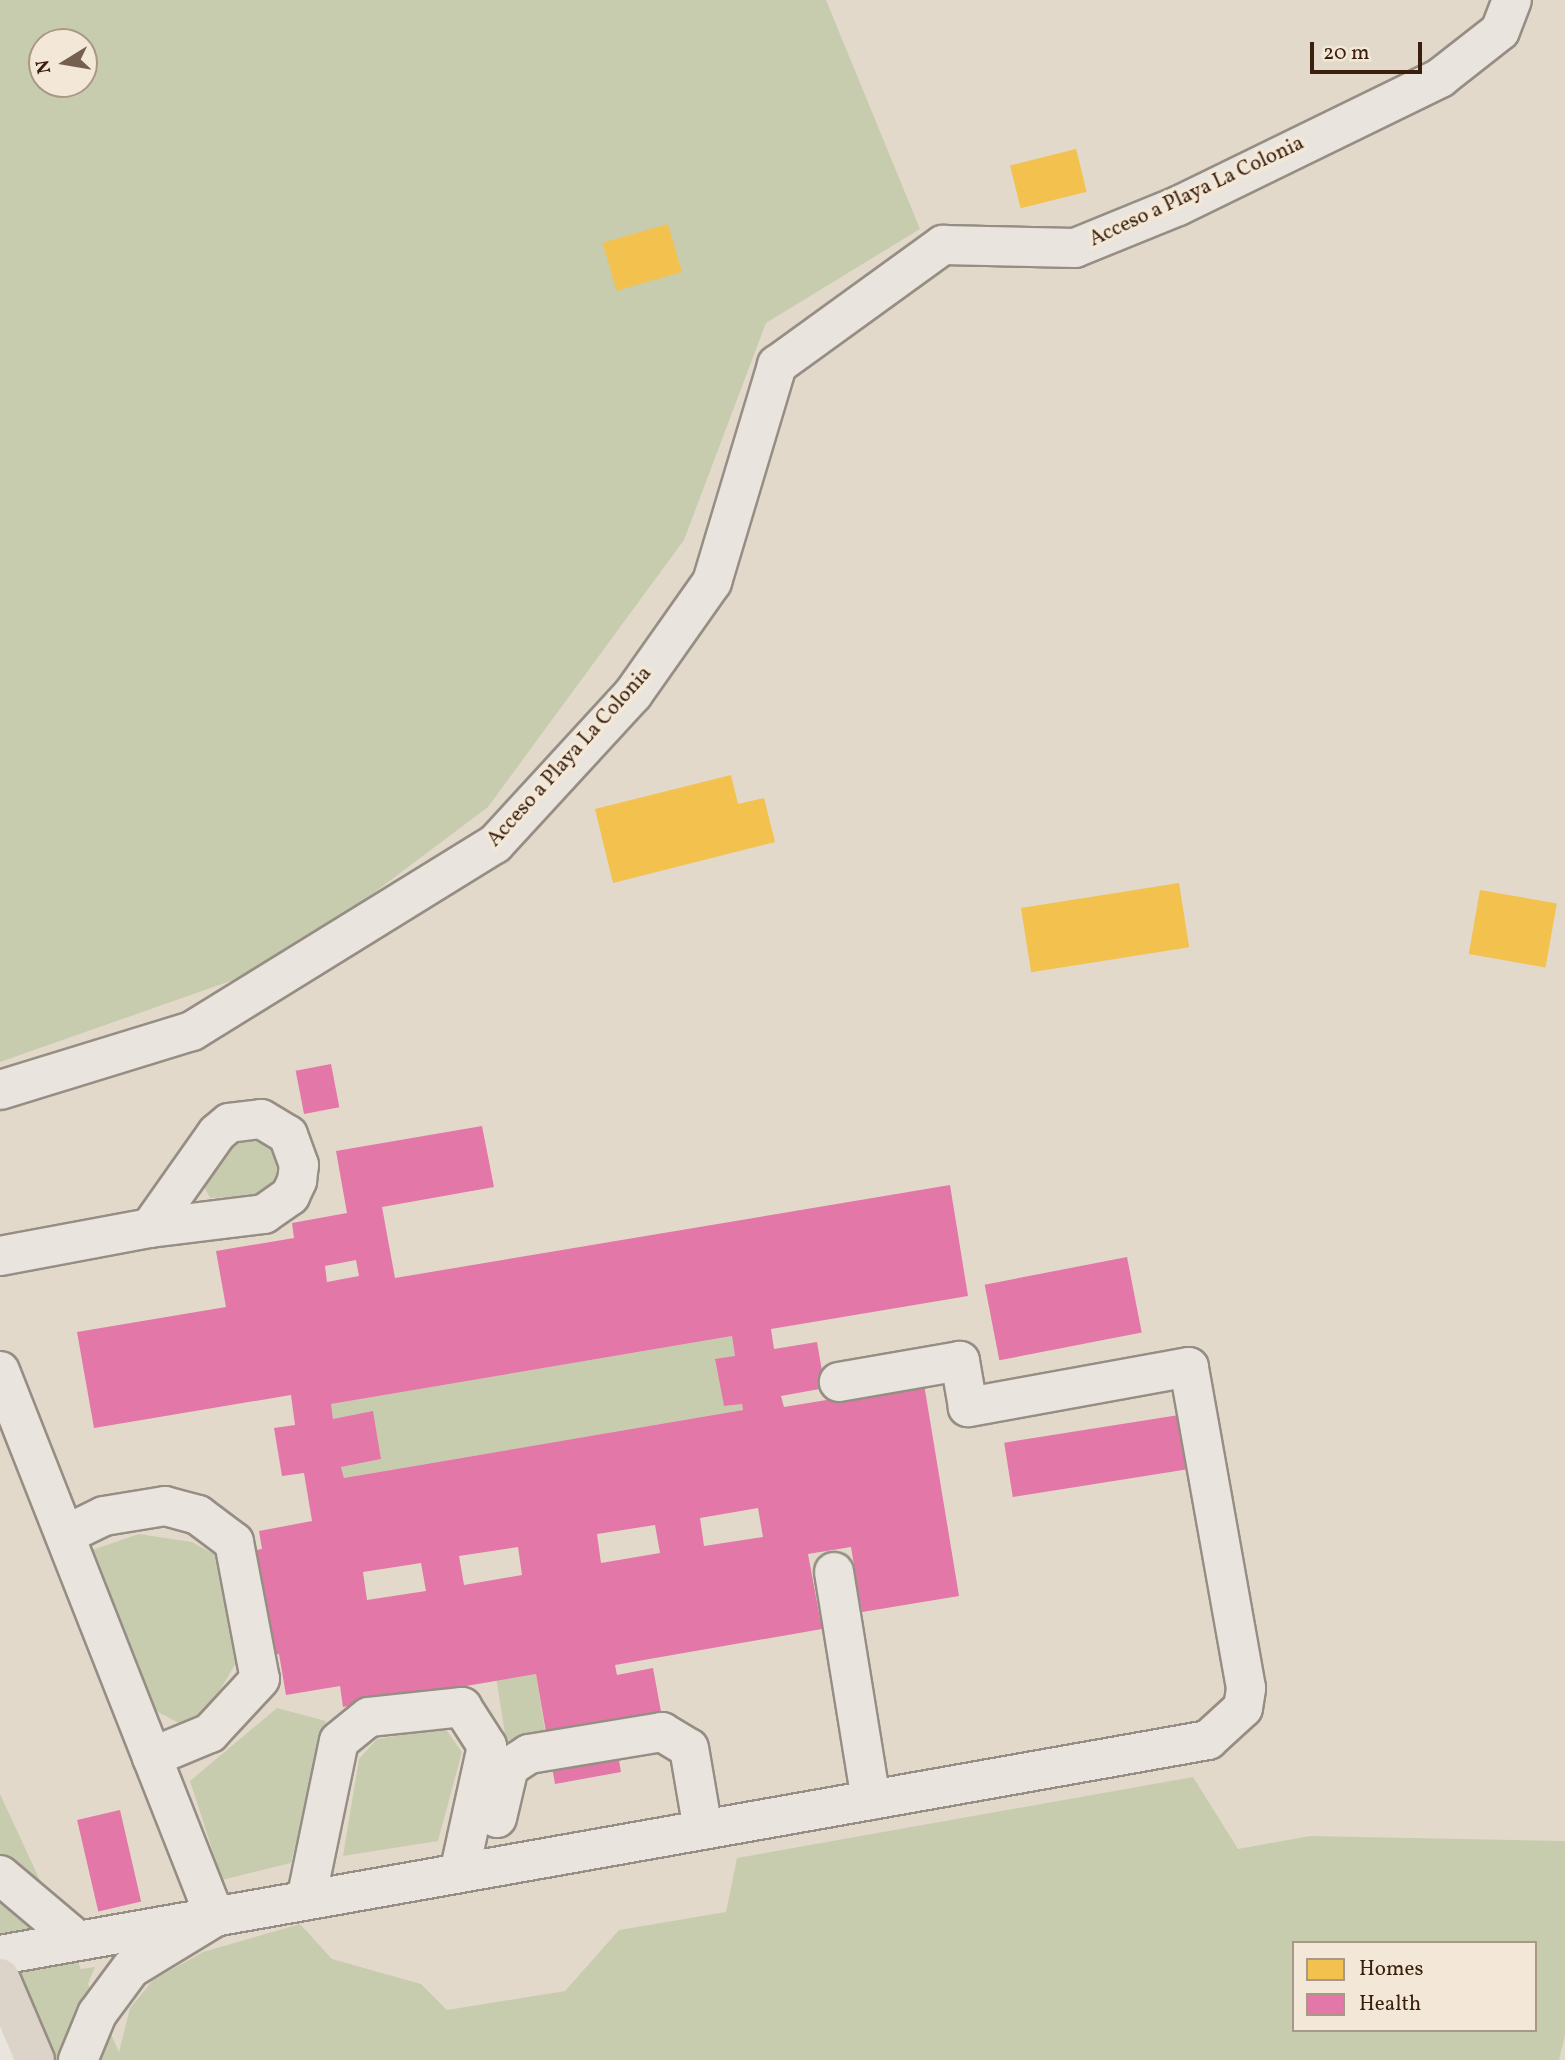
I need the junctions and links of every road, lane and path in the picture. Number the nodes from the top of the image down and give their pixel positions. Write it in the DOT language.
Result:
graph roads {
  1 [pos="1512,0"];
  2 [pos="0,1090"];
  3 [pos="150,1228"];
  4 [pos="0,1255"];
  5 [pos="0,1371"];
  6 [pos="839,1382"];
  7 [pos="65,1535"];
  8 [pos="834,1572"];
  9 [pos="152,1757"];
  10 [pos="871,1800"];
  11 [pos="703,1830"];
  12 [pos="473,1871"];
  13 [pos="0,1875"];
  14 [pos="306,1900"];
  15 [pos="215,1917"];
  16 [pos="78,1941"];
  17 [pos="0,1955"];
  18 [pos="0,1978"];
  19 [pos="0,2042"];
  20 [pos="8,2060"];
  21 [pos="35,2060"];
  22 [pos="78,2060"];
  1 -- 2 [label="street, Acceso a Playa La Colonia"];
  3 -- 4 [label="street"];
  5 -- 7 [label="street"];
  6 -- 10 [label="street"];
  7 -- 9 [label="street"];
  7 -- 9 [label="street"];
  8 -- 10 [label="street"];
  9 -- 15 [label="street"];
  10 -- 11 [label="street"];
  11 -- 12 [label="street"];
  11 -- 12 [label="street"];
  12 -- 14 [label="street"];
  12 -- 14 [label="street"];
  13 -- 16 [label="street"];
  14 -- 15 [label="street"];
  15 -- 16 [label="street"];
  15 -- 22 [label="street"];
  16 -- 17 [label="street"];
  18 -- 21 [label="highway"];
  19 -- 20 [label="street"];
}
